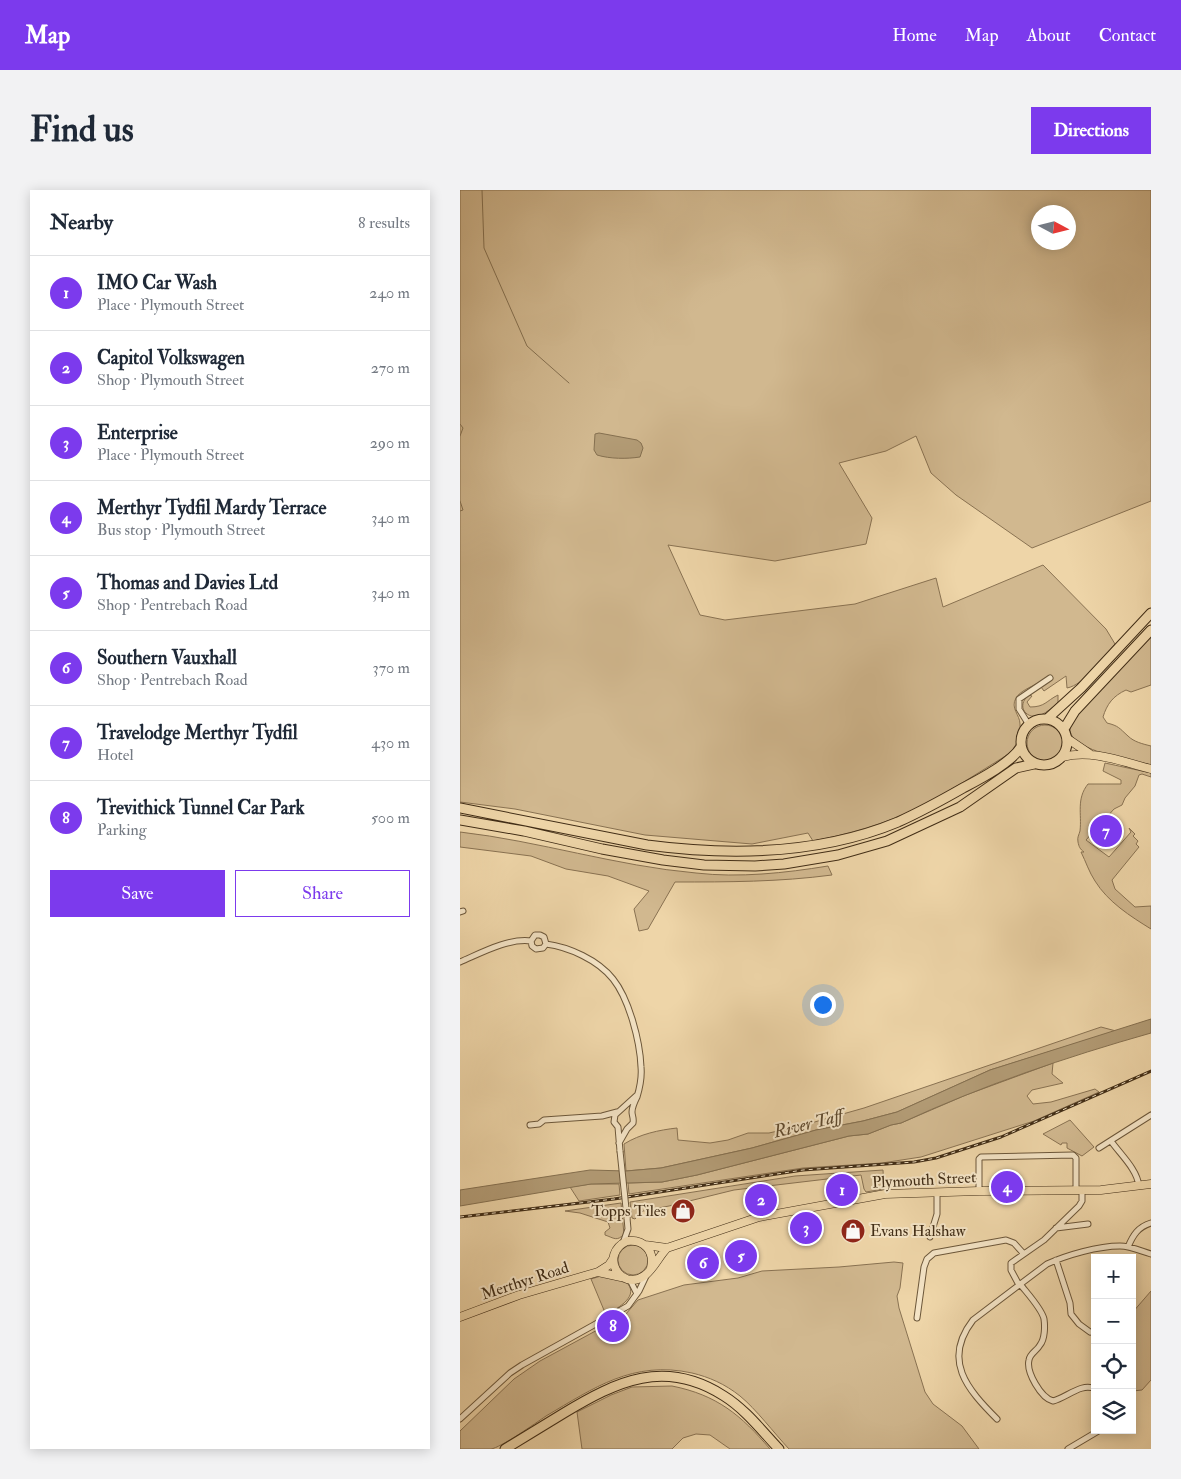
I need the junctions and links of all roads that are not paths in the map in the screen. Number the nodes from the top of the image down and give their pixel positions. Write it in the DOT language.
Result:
graph roads {
  1 [pos="1151,614"];
  2 [pos="1151,630"];
  3 [pos="1050,678"];
  4 [pos="1047,719"];
  5 [pos="1029,725"];
  6 [pos="1064,730"];
  7 [pos="1068,739"];
  8 [pos="1021,747"];
  9 [pos="1090,754"];
  10 [pos="1063,757"];
  11 [pos="1034,764"];
  12 [pos="1151,768"];
  13 [pos="460,808"];
  14 [pos="460,820"];
  15 [pos="531,941"];
  16 [pos="546,944"];
  17 [pos="460,962"];
  18 [pos="638,1094"];
  19 [pos="618,1111"];
  20 [pos="632,1113"];
  21 [pos="1151,1115"];
  22 [pos="602,1116"];
  23 [pos="530,1125"];
  24 [pos="616,1126"];
  25 [pos="627,1129"];
  26 [pos="1111,1140"];
  27 [pos="619,1143"];
  28 [pos="1099,1148"];
  29 [pos="1151,1184"];
  30 [pos="1139,1186"];
  31 [pos="1079,1190"];
  32 [pos="979,1191"];
  33 [pos="937,1192"];
  34 [pos="1151,1223"];
  35 [pos="1088,1224"];
  36 [pos="1055,1228"];
  37 [pos="628,1229"];
  38 [pos="930,1237"];
  39 [pos="637,1241"];
  40 [pos="623,1243"];
  41 [pos="645,1244"];
  42 [pos="1128,1247"];
  43 [pos="667,1248"];
  44 [pos="1023,1253"];
  45 [pos="1151,1254"];
  46 [pos="612,1260"];
  47 [pos="1056,1260"];
  48 [pos="649,1271"];
  49 [pos="598,1272"];
  50 [pos="626,1279"];
  51 [pos="1020,1284"];
  52 [pos="636,1294"];
  53 [pos="460,1317"];
  54 [pos="917,1318"];
  55 [pos="1090,1332"];
  56 [pos="1093,1389"];
  57 [pos="460,1419"];
  58 [pos="997,1420"];
  59 [pos="1093,1434"];
  60 [pos="505,1449"];
  61 [pos="779,1449"];
  62 [pos="1068,1449"];
  1 -- 4 [label="highway"];
  2 -- 6 [label="highway"];
  3 -- 5 [label="street"];
  4 -- 5 [label="highway"];
  4 -- 6 [label="highway"];
  5 -- 8 [label="highway"];
  6 -- 7 [label="highway"];
  7 -- 9 [label="main road"];
  7 -- 10 [label="highway"];
  8 -- 11 [label="highway"];
  8 -- 13 [label="highway"];
  9 -- 10 [label="main road"];
  9 -- 12 [label="main road"];
  10 -- 11 [label="highway"];
  11 -- 14 [label="highway"];
  15 -- 16 [label="street"];
  15 -- 16 [label="street"];
  15 -- 17 [label="street"];
  16 -- 18 [label="street"];
  18 -- 19 [label="street"];
  18 -- 20 [label="street"];
  19 -- 20 [label="street"];
  19 -- 22 [label="street"];
  19 -- 24 [label="street"];
  20 -- 25 [label="street"];
  21 -- 26 [label="street"];
  22 -- 23 [label="street"];
  22 -- 24 [label="street"];
  24 -- 25 [label="street"];
  24 -- 27 [label="street"];
  25 -- 27 [label="street"];
  26 -- 28 [label="street"];
  26 -- 30 [label="street"];
  27 -- 37 [label="street, bridge"];
  29 -- 30 [label="main road, Plymouth Street"];
  30 -- 31 [label="main road, Plymouth Street"];
  31 -- 32 [label="main road, Plymouth Street"];
  31 -- 32 [label="street"];
  31 -- 36 [label="street"];
  32 -- 33 [label="main road, Plymouth Street"];
  33 -- 38 [label="street"];
  33 -- 43 [label="main road, Plymouth Street"];
  34 -- 42 [label="street"];
  35 -- 36 [label="street"];
  36 -- 44 [label="street"];
  37 -- 39 [label="street"];
  37 -- 40 [label="street"];
  39 -- 40 [label="main road"];
  39 -- 41 [label="main road"];
  40 -- 46 [label="main road"];
  41 -- 43 [label="main road"];
  41 -- 48 [label="main road"];
  42 -- 45 [label="street"];
  42 -- 47 [label="street"];
  43 -- 48 [label="main road"];
  44 -- 51 [label="street"];
  44 -- 54 [label="street"];
  46 -- 49 [label="main road, Merthyr Road"];
  46 -- 50 [label="main road"];
  47 -- 51 [label="street"];
  47 -- 55 [label="street"];
  48 -- 50 [label="main road"];
  48 -- 52 [label="street"];
  49 -- 50 [label="main road, Merthyr Road"];
  49 -- 53 [label="main road, Merthyr Road"];
  50 -- 52 [label="street"];
  51 -- 56 [label="street"];
  51 -- 58 [label="street"];
  52 -- 57 [label="street"];
  59 -- 62 [label="street"];
  60 -- 61 [label="highway"];
}
